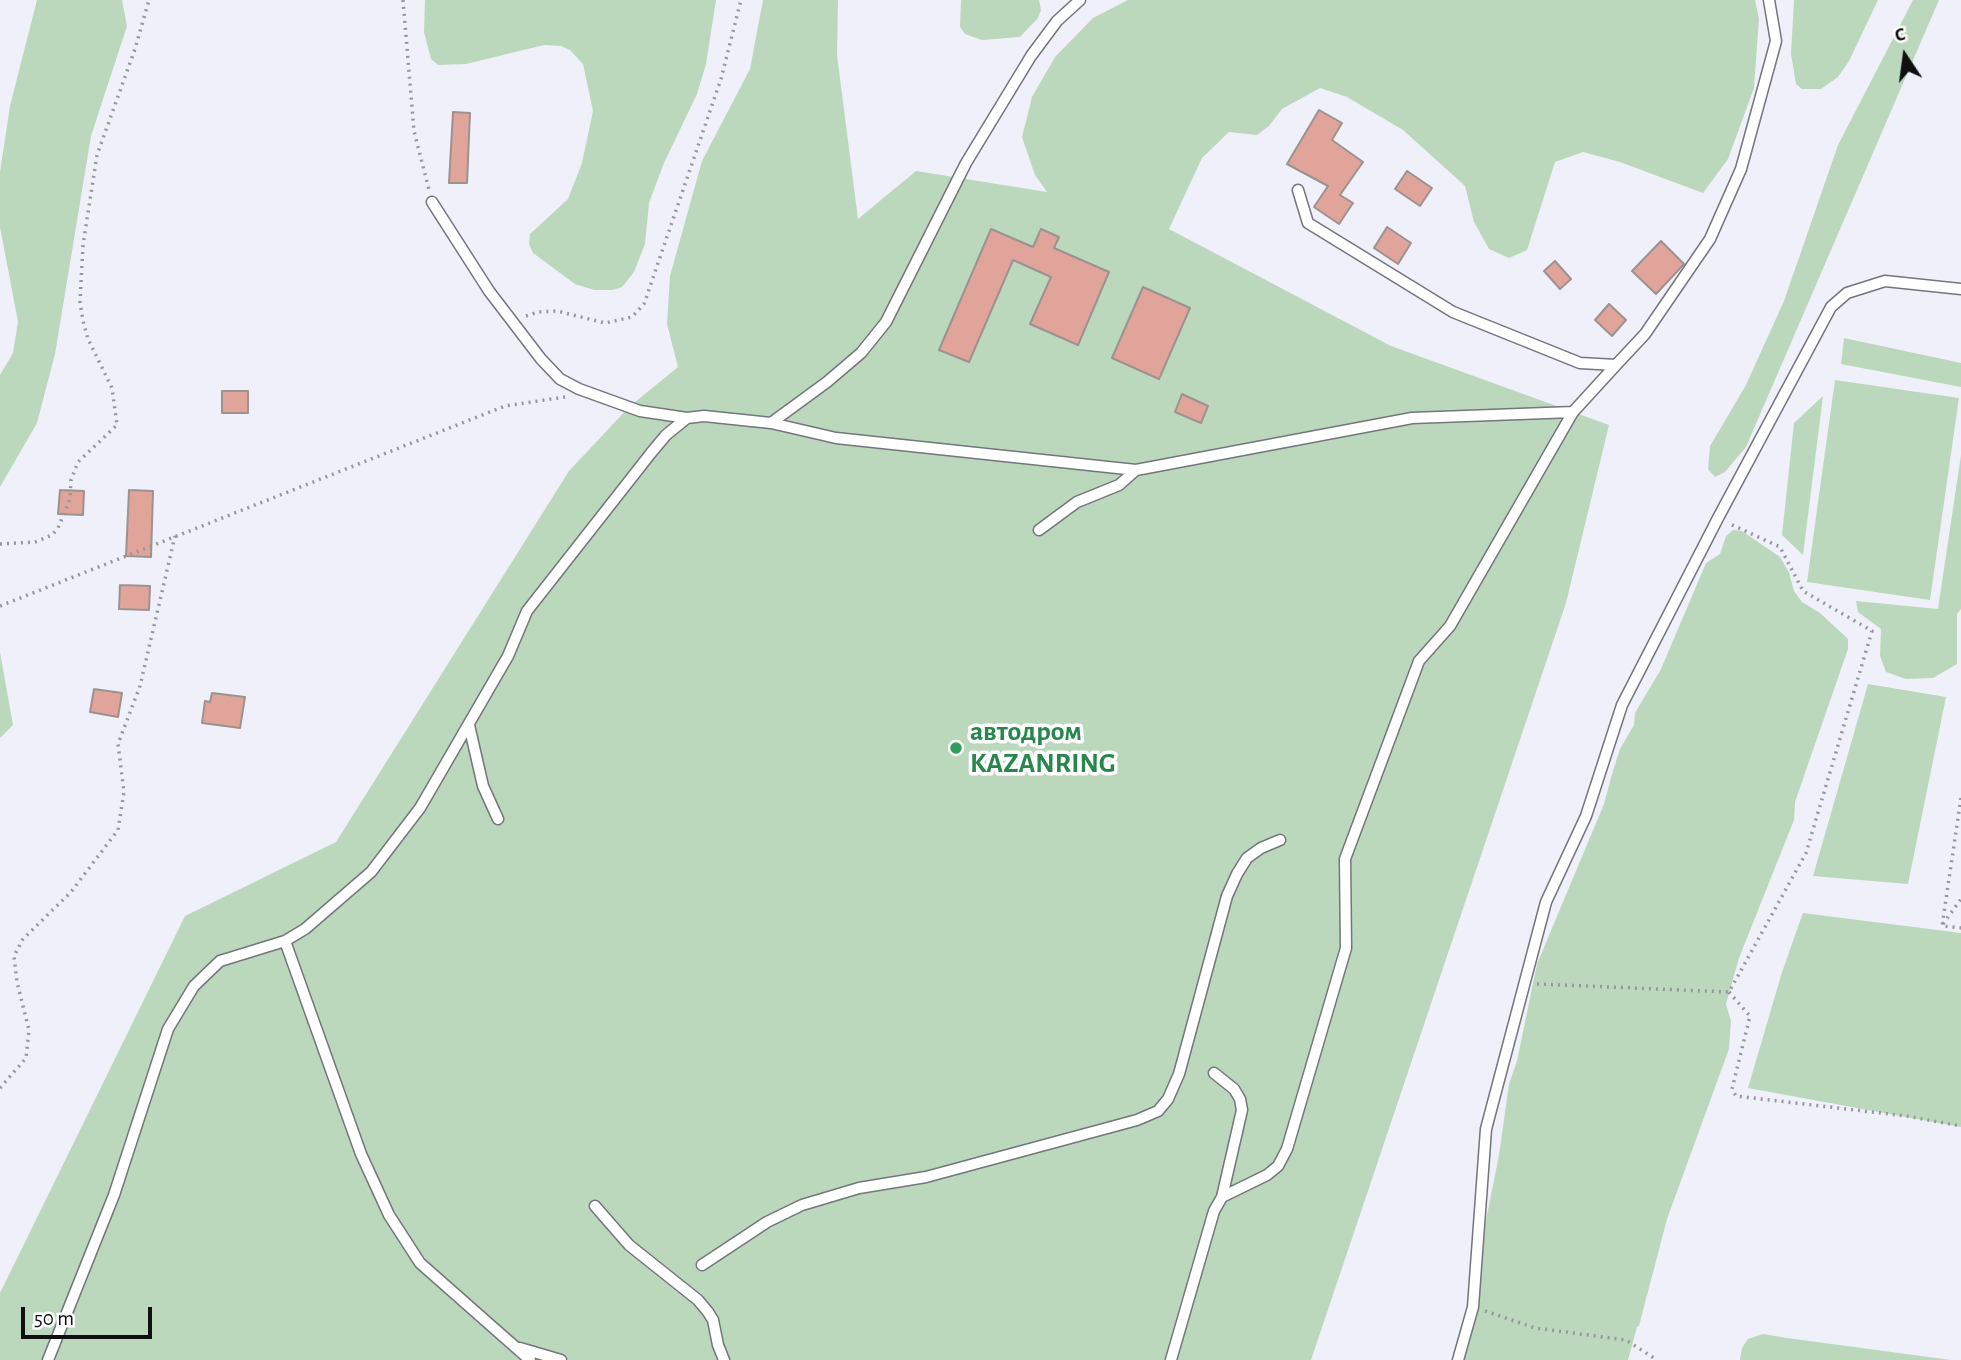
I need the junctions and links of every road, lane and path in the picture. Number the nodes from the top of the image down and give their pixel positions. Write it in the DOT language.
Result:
graph roads {
  1 [pos="149,0"];
  2 [pos="403,0"];
  3 [pos="741,0"];
  4 [pos="1080,0"];
  5 [pos="1769,0"];
  6 [pos="1298,190"];
  7 [pos="432,202"];
  8 [pos="1961,289"];
  9 [pos="511,320"];
  10 [pos="1616,365"];
  11 [pos="579,388"];
  12 [pos="1573,412"];
  13 [pos="687,418"];
  14 [pos="771,423"];
  15 [pos="1136,470"];
  16 [pos="1718,518"];
  17 [pos="1039,530"];
  18 [pos="176,536"];
  19 [pos="0,544"];
  20 [pos="0,606"];
  21 [pos="469,725"];
  22 [pos="1961,798"];
  23 [pos="498,819"];
  24 [pos="1280,840"];
  25 [pos="1961,899"];
  26 [pos="1942,926"];
  27 [pos="1961,928"];
  28 [pos="285,941"];
  29 [pos="1524,984"];
  30 [pos="1729,992"];
  31 [pos="1214,1073"];
  32 [pos="0,1088"];
  33 [pos="1961,1126"];
  34 [pos="1222,1197"];
  35 [pos="595,1206"];
  36 [pos="702,1265"];
  37 [pos="1473,1307"];
  38 [pos="513,1346"];
  39 [pos="48,1360"];
  40 [pos="530,1360"];
  41 [pos="561,1360"];
  42 [pos="724,1360"];
  43 [pos="1171,1360"];
  44 [pos="1458,1360"];
  45 [pos="1657,1360"];
  1 -- 19 [label="path"];
  2 -- 7 [label="path"];
  3 -- 9 [label="path"];
  4 -- 14 [label="lane"];
  5 -- 10 [label="lane"];
  6 -- 10 [label="lane"];
  7 -- 9 [label="lane"];
  8 -- 16 [label="lane"];
  9 -- 11 [label="lane"];
  10 -- 12 [label="lane"];
  11 -- 13 [label="lane"];
  11 -- 18 [label="path"];
  12 -- 15 [label="lane"];
  12 -- 34 [label="lane"];
  13 -- 14 [label="lane"];
  13 -- 21 [label="lane"];
  14 -- 15 [label="lane"];
  15 -- 17 [label="lane"];
  16 -- 29 [label="lane"];
  16 -- 30 [label="path"];
  18 -- 20 [label="path"];
  18 -- 32 [label="path"];
  21 -- 23 [label="lane"];
  21 -- 28 [label="lane"];
  22 -- 26 [label="path"];
  24 -- 36 [label="lane"];
  25 -- 26 [label="path"];
  26 -- 27 [label="path"];
  28 -- 38 [label="lane"];
  28 -- 39 [label="lane"];
  29 -- 30 [label="path"];
  29 -- 37 [label="lane"];
  30 -- 33 [label="path"];
  31 -- 34 [label="lane"];
  34 -- 43 [label="lane"];
  35 -- 42 [label="lane"];
  37 -- 44 [label="lane"];
  37 -- 45 [label="path"];
  38 -- 40 [label="lane"];
  38 -- 41 [label="lane"];
}
